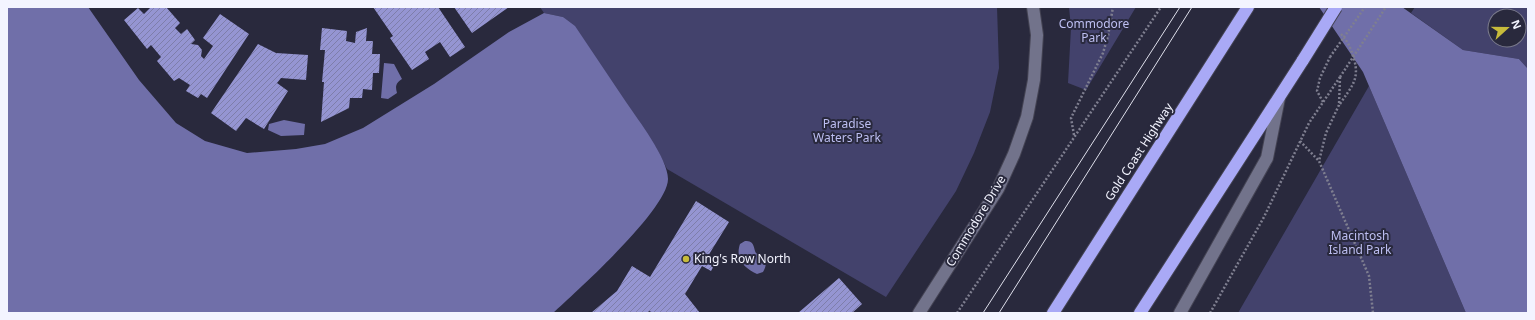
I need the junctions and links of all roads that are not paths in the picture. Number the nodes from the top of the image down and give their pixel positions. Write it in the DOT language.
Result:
graph roads {
  1 [pos="1033,7"];
  2 [pos="1248,7"];
  3 [pos="1336,7"];
  4 [pos="1279,96"];
  5 [pos="919,313"];
  6 [pos="1053,313"];
  7 [pos="1140,313"];
  8 [pos="1180,313"];
  1 -- 5 [label="street, Commodore Drive"];
  2 -- 6 [label="highway, Gold Coast Highway"];
  3 -- 4 [label="highway, bridge"];
  4 -- 7 [label="highway"];
  4 -- 8 [label="street"];
}
